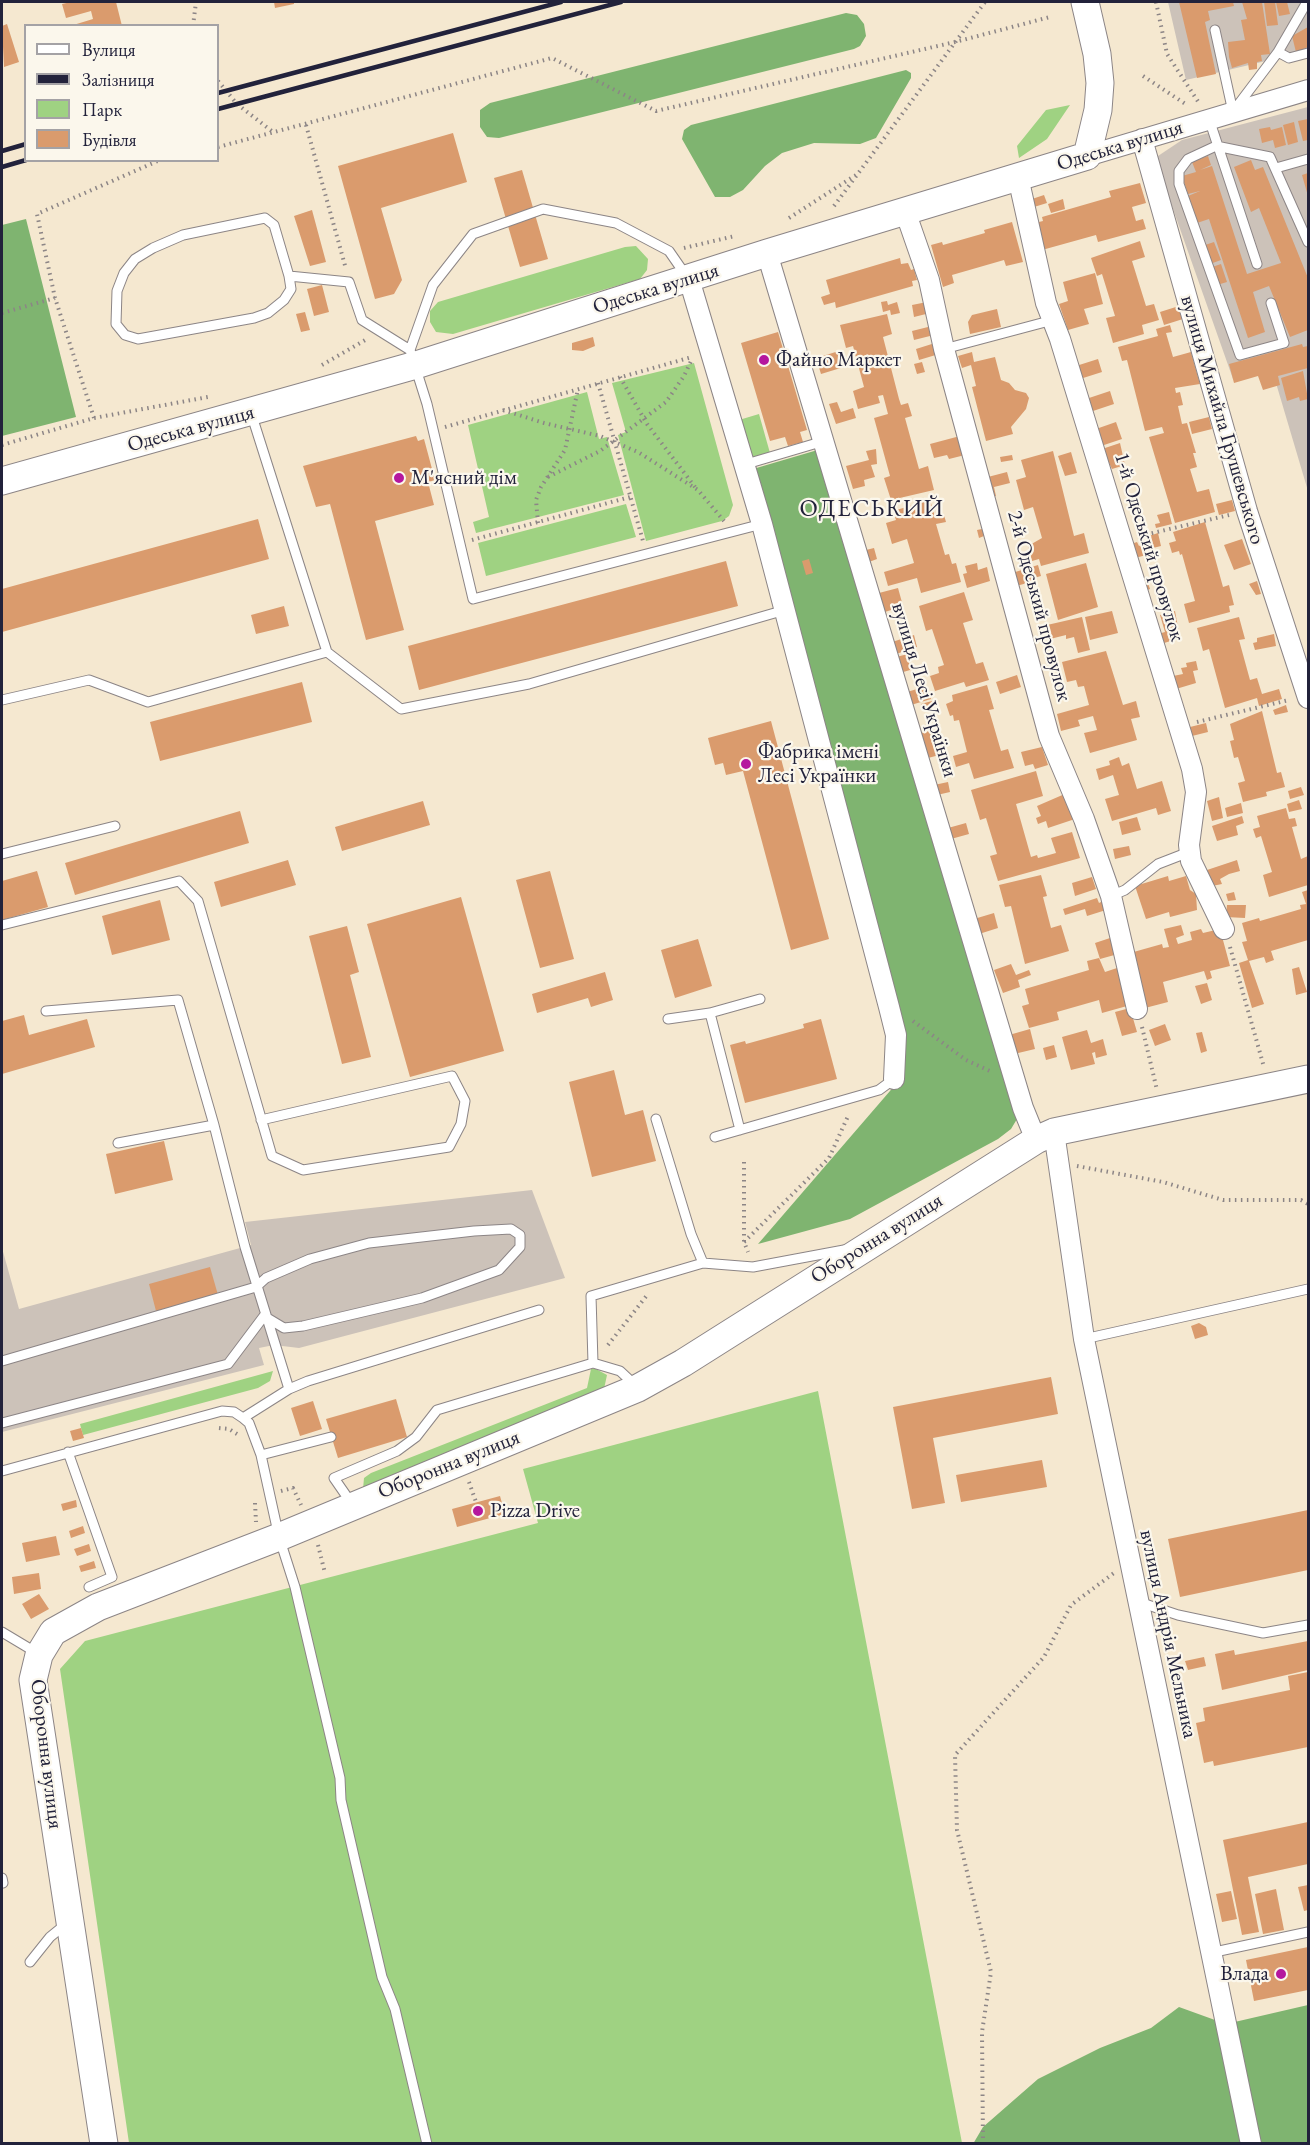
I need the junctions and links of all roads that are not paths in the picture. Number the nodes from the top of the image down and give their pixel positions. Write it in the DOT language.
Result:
graph roads {
  1 [pos="1085,2"];
  2 [pos="1307,2"];
  3 [pos="1215,30"];
  4 [pos="1278,52"];
  5 [pos="1308,53"];
  6 [pos="1308,90"];
  7 [pos="1233,112"];
  8 [pos="1209,119"];
  9 [pos="1142,139"];
  10 [pos="1216,146"];
  11 [pos="1087,156"];
  12 [pos="1308,159"];
  13 [pos="1276,168"];
  14 [pos="1017,177"];
  15 [pos="905,211"];
  16 [pos="1307,236"];
  17 [pos="767,253"];
  18 [pos="1257,264"];
  19 [pos="289,276"];
  20 [pos="688,279"];
  21 [pos="1271,303"];
  22 [pos="1053,320"];
  23 [pos="944,349"];
  24 [pos="413,358"];
  25 [pos="251,413"];
  26 [pos="825,441"];
  27 [pos="743,465"];
  28 [pos="2,481"];
  29 [pos="762,524"];
  30 [pos="785,610"];
  31 [pos="327,652"];
  32 [pos="1308,697"];
  33 [pos="2,700"];
  34 [pos="116,826"];
  35 [pos="1189,852"];
  36 [pos="2,854"];
  37 [pos="1112,896"];
  38 [pos="2,925"];
  39 [pos="1224,928"];
  40 [pos="759,999"];
  41 [pos="1137,1009"];
  42 [pos="46,1011"];
  43 [pos="710,1013"];
  44 [pos="668,1019"];
  45 [pos="894,1079"];
  46 [pos="1308,1079"];
  47 [pos="656,1119"];
  48 [pos="261,1120"];
  49 [pos="214,1125"];
  50 [pos="740,1130"];
  51 [pos="1045,1136"];
  52 [pos="715,1137"];
  53 [pos="118,1143"];
  54 [pos="864,1247"];
  55 [pos="703,1263"];
  56 [pos="256,1287"];
  57 [pos="1308,1289"];
  58 [pos="539,1310"];
  59 [pos="264,1316"];
  60 [pos="1084,1339"];
  61 [pos="2,1361"];
  62 [pos="593,1363"];
  63 [pos="638,1388"];
  64 [pos="289,1389"];
  65 [pos="243,1418"];
  66 [pos="2,1423"];
  67 [pos="332,1437"];
  68 [pos="68,1452"];
  69 [pos="261,1455"];
  70 [pos="2,1471"];
  71 [pos="352,1504"];
  72 [pos="279,1537"];
  73 [pos="89,1587"];
  74 [pos="1137,1601"];
  75 [pos="1308,1625"];
  76 [pos="2,1632"];
  77 [pos="39,1655"];
  78 [pos="68,1922"];
  79 [pos="1308,1932"];
  80 [pos="1210,1953"];
  81 [pos="30,1962"];
  82 [pos="104,2144"];
  83 [pos="427,2144"];
  84 [pos="1251,2144"];
  1 -- 11 [label="street"];
  2 -- 4 [label="lane"];
  3 -- 7 [label="lane"];
  4 -- 5 [label="lane"];
  4 -- 7 [label="lane"];
  6 -- 7 [label="street, Одеська вулиця"];
  7 -- 8 [label="street, Одеська вулиця"];
  8 -- 9 [label="street, Одеська вулиця"];
  8 -- 10 [label="lane"];
  9 -- 11 [label="street, Одеська вулиця"];
  9 -- 32 [label="street, вулиця Михайла Грушевського"];
  10 -- 13 [label="lane"];
  10 -- 18 [label="lane"];
  10 -- 21 [label="lane"];
  11 -- 14 [label="street, Одеська вулиця"];
  12 -- 13 [label="lane"];
  13 -- 16 [label="lane"];
  14 -- 15 [label="street, Одеська вулиця"];
  14 -- 22 [label="street, 1-й Одеський провулок"];
  15 -- 17 [label="street, Одеська вулиця"];
  15 -- 23 [label="street, 2-й Одеський провулок"];
  17 -- 20 [label="street, Одеська вулиця"];
  17 -- 26 [label="street, вулиця Лесі Українки"];
  19 -- 19 [label="lane"];
  19 -- 24 [label="lane"];
  20 -- 24 [label="street, Одеська вулиця"];
  20 -- 24 [label="lane"];
  20 -- 27 [label="street"];
  22 -- 23 [label="lane"];
  22 -- 35 [label="street, 1-й Одеський провулок"];
  23 -- 37 [label="street, 2-й Одеський провулок"];
  24 -- 25 [label="street, Одеська вулиця"];
  24 -- 29 [label="lane"];
  25 -- 28 [label="street, Одеська вулиця"];
  25 -- 31 [label="lane"];
  26 -- 27 [label="lane"];
  26 -- 51 [label="street, вулиця Лесі Українки"];
  27 -- 29 [label="street"];
  29 -- 30 [label="street"];
  30 -- 31 [label="lane"];
  30 -- 45 [label="street"];
  31 -- 33 [label="lane"];
  34 -- 36 [label="lane"];
  35 -- 37 [label="lane"];
  35 -- 39 [label="street, 1-й Одеський провулок"];
  37 -- 41 [label="street, 2-й Одеський провулок"];
  38 -- 48 [label="lane"];
  40 -- 43 [label="lane"];
  42 -- 49 [label="lane"];
  43 -- 44 [label="lane"];
  43 -- 50 [label="lane"];
  45 -- 50 [label="lane"];
  46 -- 51 [label="street, Оборонна вулиця"];
  47 -- 55 [label="lane"];
  48 -- 48 [label="lane"];
  49 -- 53 [label="lane"];
  49 -- 56 [label="lane"];
  50 -- 52 [label="lane"];
  51 -- 54 [label="street, Оборонна вулиця"];
  51 -- 60 [label="street, вулиця Андрія Мельника"];
  54 -- 55 [label="lane"];
  54 -- 63 [label="street, Оборонна вулиця"];
  55 -- 62 [label="lane"];
  56 -- 59 [label="lane"];
  56 -- 59 [label="lane"];
  56 -- 61 [label="lane"];
  57 -- 60 [label="lane"];
  58 -- 64 [label="lane"];
  59 -- 64 [label="lane"];
  59 -- 66 [label="lane"];
  60 -- 74 [label="street, вулиця Андрія Мельника"];
  62 -- 63 [label="lane"];
  62 -- 71 [label="lane"];
  63 -- 71 [label="street, Оборонна вулиця"];
  64 -- 65 [label="lane"];
  65 -- 68 [label="lane"];
  65 -- 69 [label="lane"];
  67 -- 69 [label="lane"];
  68 -- 70 [label="lane"];
  68 -- 73 [label="lane"];
  69 -- 72 [label="lane"];
  71 -- 72 [label="street, Оборонна вулиця"];
  72 -- 77 [label="street, Оборонна вулиця"];
  72 -- 83 [label="lane"];
  74 -- 75 [label="lane"];
  74 -- 80 [label="street, вулиця Андрія Мельника"];
  76 -- 77 [label="lane"];
  77 -- 78 [label="street, Оборонна вулиця"];
  78 -- 81 [label="lane"];
  78 -- 82 [label="street, Оборонна вулиця"];
  79 -- 80 [label="lane"];
  80 -- 84 [label="street, вулиця Андрія Мельника"];
}
